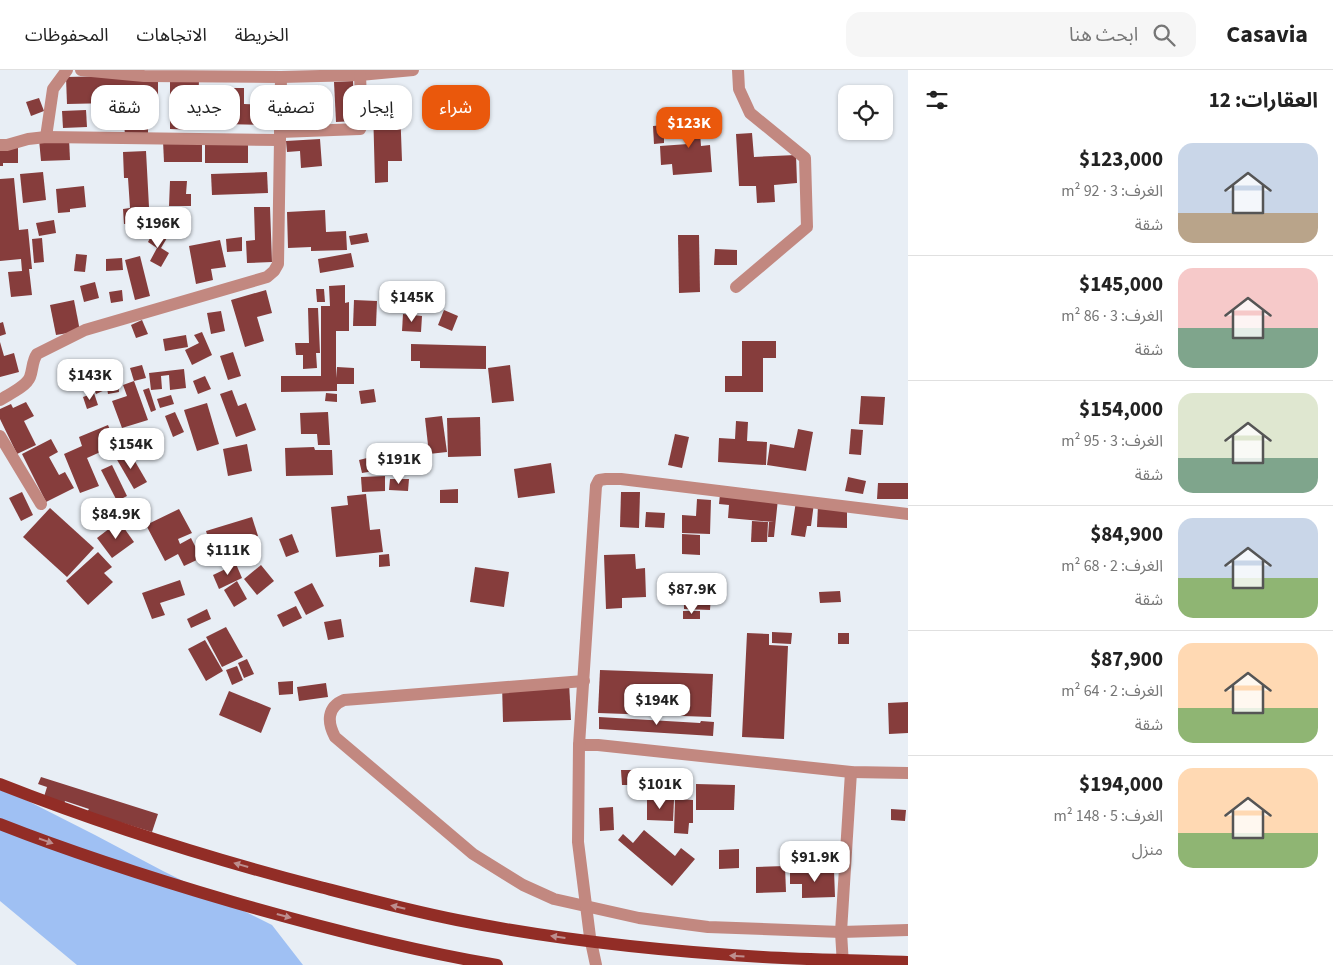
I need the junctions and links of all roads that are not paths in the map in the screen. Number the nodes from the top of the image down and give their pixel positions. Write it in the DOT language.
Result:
graph roads {
  1 [pos="67,70"];
  2 [pos="81,70"];
  3 [pos="413,70"];
  4 [pos="738,70"];
  5 [pos="360,75"];
  6 [pos="281,77"];
  7 [pos="280,136"];
  8 [pos="46,137"];
  9 [pos="0,145"];
  10 [pos="736,287"];
  11 [pos="0,400"];
  12 [pos="0,436"];
  13 [pos="41,504"];
  14 [pos="908,514"];
  15 [pos="584,681"];
  16 [pos="579,745"];
  17 [pos="851,772"];
  18 [pos="908,773"];
  19 [pos="0,784"];
  20 [pos="0,824"];
  21 [pos="588,907"];
  22 [pos="908,930"];
  23 [pos="841,932"];
  24 [pos="908,962"];
  25 [pos="497,965"];
  26 [pos="596,965"];
  27 [pos="842,965"];
  1 -- 8 [label="street"];
  2 -- 6 [label="street"];
  3 -- 5 [label="street"];
  4 -- 10 [label="street"];
  5 -- 6 [label="street"];
  5 -- 7 [label="street"];
  6 -- 7 [label="street"];
  7 -- 8 [label="street"];
  7 -- 11 [label="street"];
  8 -- 9 [label="street"];
  12 -- 13 [label="street"];
  14 -- 15 [label="street"];
  15 -- 16 [label="street"];
  15 -- 21 [label="street"];
  16 -- 17 [label="street"];
  16 -- 21 [label="street"];
  17 -- 18 [label="street"];
  17 -- 23 [label="street"];
  24 -- 19 [label="main road, one-way, bridge"];
  20 -- 25 [label="main road, one-way"];
  21 -- 23 [label="street"];
  21 -- 26 [label="street"];
  22 -- 23 [label="street"];
  23 -- 27 [label="street"];
}
